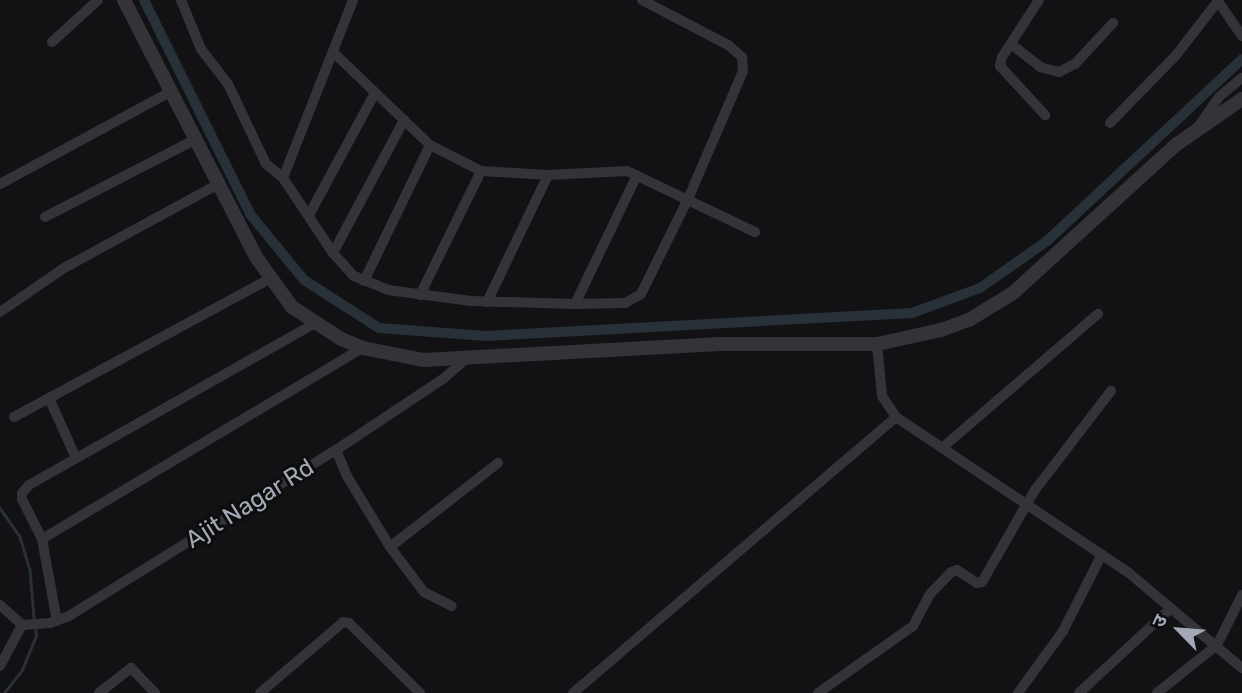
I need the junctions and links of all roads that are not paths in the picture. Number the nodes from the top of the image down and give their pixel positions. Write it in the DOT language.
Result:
graph roads {
  1 [pos="98,0"];
  2 [pos="124,0"];
  3 [pos="181,0"];
  4 [pos="354,0"];
  5 [pos="642,0"];
  6 [pos="1039,0"];
  7 [pos="1218,0"];
  8 [pos="1113,23"];
  9 [pos="1242,36"];
  10 [pos="52,42"];
  11 [pos="1011,44"];
  12 [pos="333,52"];
  13 [pos="1242,78"];
  14 [pos="170,92"];
  15 [pos="375,93"];
  16 [pos="1242,99"];
  17 [pos="1045,115"];
  18 [pos="404,120"];
  19 [pos="1110,123"];
  20 [pos="1198,127"];
  21 [pos="194,140"];
  22 [pos="430,145"];
  23 [pos="481,171"];
  24 [pos="548,175"];
  25 [pos="637,175"];
  26 [pos="283,178"];
  27 [pos="0,184"];
  28 [pos="217,185"];
  29 [pos="688,199"];
  30 [pos="309,215"];
  31 [pos="45,217"];
  32 [pos="755,232"];
  33 [pos="333,253"];
  34 [pos="269,279"];
  35 [pos="364,281"];
  36 [pos="420,295"];
  37 [pos="487,302"];
  38 [pos="575,304"];
  39 [pos="0,312"];
  40 [pos="1098,314"];
  41 [pos="314,324"];
  42 [pos="877,344"];
  43 [pos="363,348"];
  44 [pos="467,358"];
  45 [pos="1111,391"];
  46 [pos="49,398"];
  47 [pos="14,417"];
  48 [pos="896,417"];
  49 [pos="942,448"];
  50 [pos="335,450"];
  51 [pos="76,458"];
  52 [pos="498,463"];
  53 [pos="1026,505"];
  54 [pos="42,539"];
  55 [pos="390,547"];
  56 [pos="1102,554"];
  57 [pos="1242,595"];
  58 [pos="0,606"];
  59 [pos="452,606"];
  60 [pos="1170,609"];
  61 [pos="54,622"];
  62 [pos="24,625"];
  63 [pos="1217,645"];
  64 [pos="2,658"];
  65 [pos="1242,668"];
  66 [pos="99,693"];
  67 [pos="155,693"];
  68 [pos="260,693"];
  69 [pos="420,693"];
  70 [pos="573,693"];
  71 [pos="818,693"];
  72 [pos="1018,693"];
  73 [pos="1079,693"];
  74 [pos="1157,693"];
  1 -- 10 [label="street"];
  2 -- 14 [label="street"];
  3 -- 26 [label="street"];
  4 -- 12 [label="street"];
  5 -- 29 [label="street"];
  6 -- 11 [label="street"];
  7 -- 9 [label="street"];
  7 -- 19 [label="street"];
  8 -- 11 [label="street"];
  11 -- 17 [label="street"];
  12 -- 15 [label="street"];
  12 -- 26 [label="street"];
  13 -- 20 [label="street"];
  14 -- 21 [label="street"];
  14 -- 27 [label="street"];
  15 -- 18 [label="street"];
  15 -- 30 [label="street"];
  16 -- 20 [label="street"];
  18 -- 22 [label="street"];
  18 -- 33 [label="street"];
  20 -- 42 [label="street"];
  21 -- 28 [label="street"];
  21 -- 31 [label="street"];
  22 -- 23 [label="street"];
  22 -- 35 [label="street"];
  23 -- 24 [label="street"];
  23 -- 36 [label="street"];
  24 -- 25 [label="street"];
  24 -- 37 [label="street"];
  25 -- 29 [label="street"];
  25 -- 38 [label="street"];
  26 -- 30 [label="street"];
  28 -- 34 [label="street"];
  28 -- 39 [label="street"];
  29 -- 32 [label="street"];
  29 -- 38 [label="street"];
  30 -- 33 [label="street"];
  33 -- 35 [label="street"];
  34 -- 41 [label="street"];
  34 -- 46 [label="street"];
  35 -- 36 [label="street"];
  36 -- 37 [label="street"];
  37 -- 38 [label="street"];
  40 -- 49 [label="street"];
  41 -- 43 [label="street"];
  41 -- 51 [label="street"];
  42 -- 44 [label="street"];
  42 -- 48 [label="street"];
  43 -- 44 [label="street"];
  43 -- 54 [label="street"];
  44 -- 50 [label="street, Ajit Nagar Rd"];
  45 -- 53 [label="street"];
  46 -- 47 [label="street"];
  46 -- 51 [label="street"];
  48 -- 49 [label="street"];
  48 -- 70 [label="street"];
  49 -- 53 [label="street"];
  50 -- 55 [label="street"];
  50 -- 61 [label="street, Ajit Nagar Rd"];
  51 -- 54 [label="street"];
  52 -- 55 [label="street"];
  53 -- 56 [label="street"];
  53 -- 71 [label="street"];
  54 -- 61 [label="street"];
  55 -- 59 [label="street"];
  56 -- 60 [label="street"];
  56 -- 72 [label="street"];
  57 -- 63 [label="street"];
  58 -- 62 [label="street"];
  60 -- 63 [label="street"];
  60 -- 73 [label="street"];
  61 -- 62 [label="street, Ajit Nagar Rd"];
  62 -- 64 [label="street"];
  63 -- 65 [label="street"];
  63 -- 74 [label="street"];
  66 -- 67 [label="street"];
  68 -- 69 [label="street"];
}
